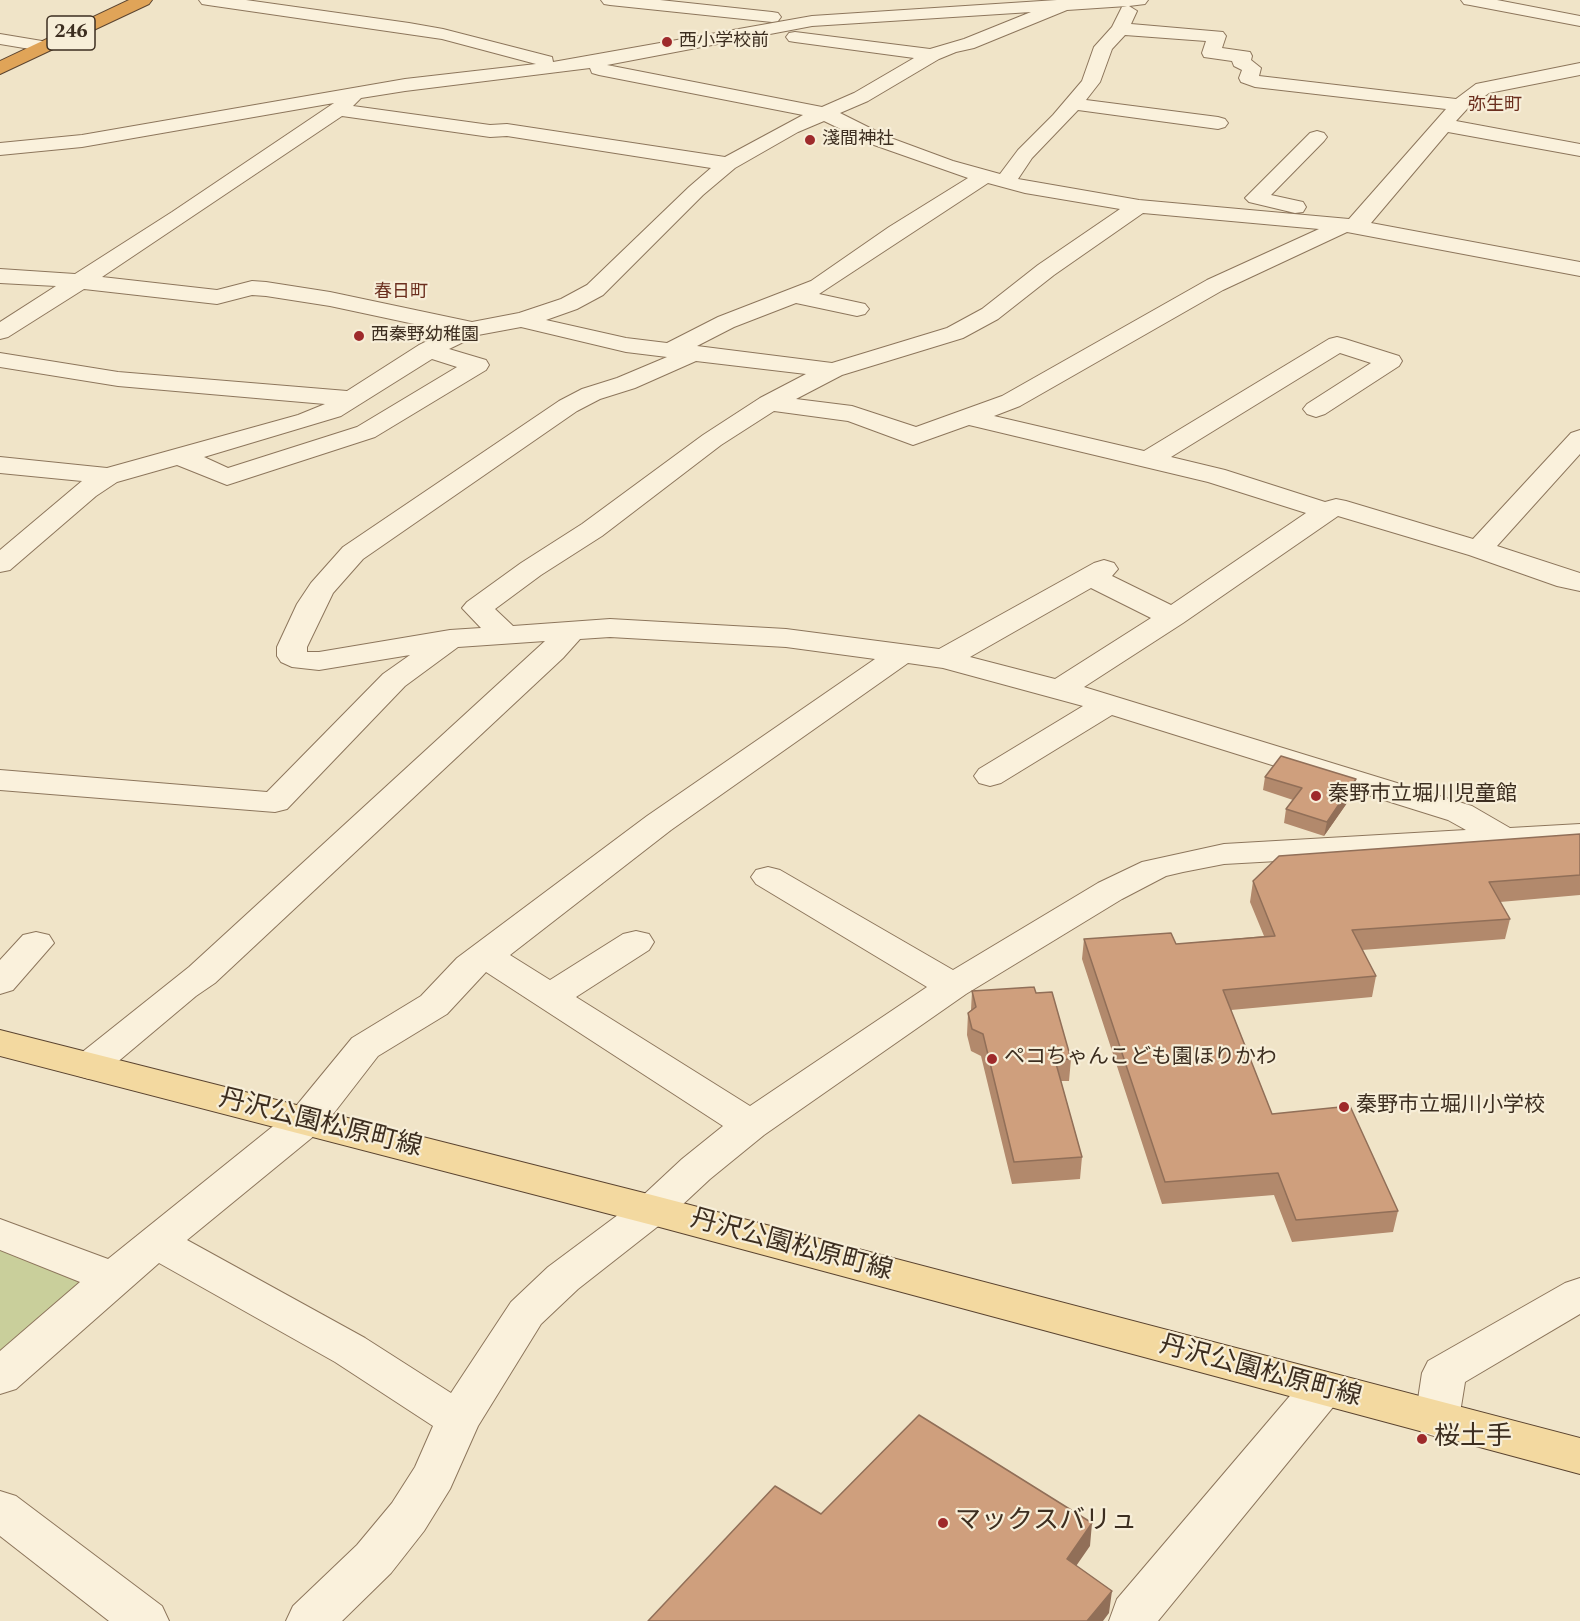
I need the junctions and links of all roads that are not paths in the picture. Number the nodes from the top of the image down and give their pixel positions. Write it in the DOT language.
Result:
graph roads {
  1 [pos="143,0"];
  2 [pos="208,0"];
  3 [pos="610,0"];
  4 [pos="1133,0"];
  5 [pos="1139,0"];
  6 [pos="1470,0"];
  7 [pos="1064,5"];
  8 [pos="812,13"];
  9 [pos="1580,21"];
  10 [pos="761,29"];
  11 [pos="1119,29"];
  12 [pos="0,39"];
  13 [pos="42,46"];
  14 [pos="932,55"];
  15 [pos="569,65"];
  16 [pos="0,68"];
  17 [pos="1580,69"];
  18 [pos="355,93"];
  19 [pos="1073,104"];
  20 [pos="1460,105"];
  21 [pos="338,110"];
  22 [pos="826,114"];
  23 [pos="1218,123"];
  24 [pos="1443,125"];
  25 [pos="1317,137"];
  26 [pos="0,149"];
  27 [pos="1580,150"];
  28 [pos="728,164"];
  29 [pos="995,180"];
  30 [pos="1139,206"];
  31 [pos="1351,224"];
  32 [pos="1580,269"];
  33 [pos="0,276"];
  34 [pos="78,281"];
  35 [pos="796,296"];
  36 [pos="857,309"];
  37 [pos="524,319"];
  38 [pos="472,329"];
  39 [pos="0,332"];
  40 [pos="428,350"];
  41 [pos="682,351"];
  42 [pos="0,360"];
  43 [pos="833,370"];
  44 [pos="769,403"];
  45 [pos="342,405"];
  46 [pos="1316,409"];
  47 [pos="970,418"];
  48 [pos="366,432"];
  49 [pos="1580,438"];
  50 [pos="181,457"];
  51 [pos="1148,460"];
  52 [pos="0,465"];
  53 [pos="108,476"];
  54 [pos="1327,511"];
  55 [pos="1479,549"];
  56 [pos="0,564"];
  57 [pos="1580,582"];
  58 [pos="1173,617"];
  59 [pos="573,629"];
  60 [pos="505,634"];
  61 [pos="450,639"];
  62 [pos="903,653"];
  63 [pos="944,659"];
  64 [pos="1059,688"];
  65 [pos="1109,704"];
  66 [pos="990,776"];
  67 [pos="0,780"];
  68 [pos="1580,834"];
  69 [pos="1502,837"];
  70 [pos="768,877"];
  71 [pos="636,942"];
  72 [pos="36,944"];
  73 [pos="486,956"];
  74 [pos="0,982"];
  75 [pos="953,986"];
  76 [pos="550,997"];
  77 [pos="0,1043"];
  78 [pos="89,1066"];
  79 [pos="306,1121"];
  80 [pos="750,1125"];
  81 [pos="652,1210"];
  82 [pos="0,1234"];
  83 [pos="156,1242"];
  84 [pos="113,1278"];
  85 [pos="1580,1294"];
  86 [pos="0,1377"];
  87 [pos="1322,1389"];
  88 [pos="1437,1419"];
  89 [pos="458,1420"];
  90 [pos="1580,1456"];
  91 [pos="0,1510"];
  92 [pos="144,1621"];
  93 [pos="310,1621"];
  94 [pos="1133,1621"];
  1 -- 13 [label="highway, 246"];
  2 -- 15 [label="street"];
  3 -- 8 [label="street"];
  4 -- 5 [label="street"];
  4 -- 7 [label="street"];
  4 -- 11 [label="street"];
  6 -- 9 [label="street"];
  7 -- 8 [label="street"];
  7 -- 14 [label="street"];
  8 -- 10 [label="street"];
  10 -- 14 [label="street"];
  10 -- 15 [label="street"];
  11 -- 19 [label="street"];
  11 -- 20 [label="street"];
  12 -- 13 [label="street"];
  13 -- 16 [label="highway, 246"];
  14 -- 22 [label="street"];
  15 -- 18 [label="street"];
  15 -- 22 [label="street"];
  17 -- 20 [label="street"];
  18 -- 21 [label="street"];
  18 -- 26 [label="street"];
  19 -- 23 [label="street"];
  19 -- 29 [label="street"];
  20 -- 24 [label="street"];
  21 -- 28 [label="street"];
  21 -- 34 [label="street"];
  22 -- 28 [label="street"];
  22 -- 29 [label="street"];
  24 -- 27 [label="street"];
  24 -- 31 [label="street"];
  25 -- 31 [label="street"];
  28 -- 37 [label="street"];
  29 -- 30 [label="street"];
  29 -- 35 [label="street"];
  30 -- 31 [label="street"];
  30 -- 43 [label="street"];
  31 -- 32 [label="street"];
  31 -- 47 [label="street"];
  33 -- 34 [label="street"];
  34 -- 38 [label="street"];
  34 -- 39 [label="street"];
  35 -- 36 [label="street"];
  35 -- 41 [label="street"];
  37 -- 38 [label="street"];
  37 -- 41 [label="street"];
  38 -- 40 [label="street"];
  40 -- 45 [label="street"];
  40 -- 48 [label="street"];
  41 -- 43 [label="street"];
  41 -- 61 [label="street"];
  42 -- 45 [label="street"];
  43 -- 44 [label="street"];
  44 -- 47 [label="street"];
  44 -- 60 [label="street"];
  45 -- 48 [label="street"];
  45 -- 50 [label="street"];
  46 -- 51 [label="street"];
  47 -- 51 [label="street"];
  48 -- 50 [label="street"];
  49 -- 55 [label="street"];
  50 -- 53 [label="street"];
  51 -- 54 [label="street"];
  52 -- 53 [label="street"];
  53 -- 56 [label="street"];
  54 -- 55 [label="street"];
  54 -- 58 [label="street"];
  55 -- 57 [label="street"];
  58 -- 63 [label="street"];
  58 -- 64 [label="street"];
  59 -- 60 [label="street"];
  59 -- 62 [label="street"];
  59 -- 78 [label="street"];
  60 -- 61 [label="street"];
  61 -- 67 [label="street"];
  62 -- 63 [label="street"];
  62 -- 73 [label="street"];
  63 -- 64 [label="street"];
  64 -- 65 [label="street"];
  65 -- 66 [label="street"];
  65 -- 69 [label="street"];
  68 -- 69 [label="street"];
  69 -- 75 [label="street"];
  70 -- 75 [label="street"];
  71 -- 76 [label="street"];
  72 -- 74 [label="street"];
  73 -- 76 [label="street"];
  73 -- 79 [label="street"];
  75 -- 80 [label="street"];
  76 -- 80 [label="street"];
  77 -- 78 [label="main road, 丹沢公園松原町線"];
  78 -- 79 [label="main road, 丹沢公園松原町線"];
  79 -- 81 [label="main road, 丹沢公園松原町線"];
  79 -- 83 [label="street"];
  80 -- 81 [label="street"];
  81 -- 87 [label="main road, 丹沢公園松原町線"];
  81 -- 89 [label="street"];
  82 -- 84 [label="street"];
  83 -- 84 [label="street"];
  83 -- 89 [label="street"];
  84 -- 86 [label="street"];
  85 -- 88 [label="street"];
  87 -- 88 [label="main road, 丹沢公園松原町線"];
  87 -- 94 [label="street"];
  88 -- 90 [label="main road, 丹沢公園松原町線"];
  89 -- 93 [label="street"];
  91 -- 92 [label="street"];
}
